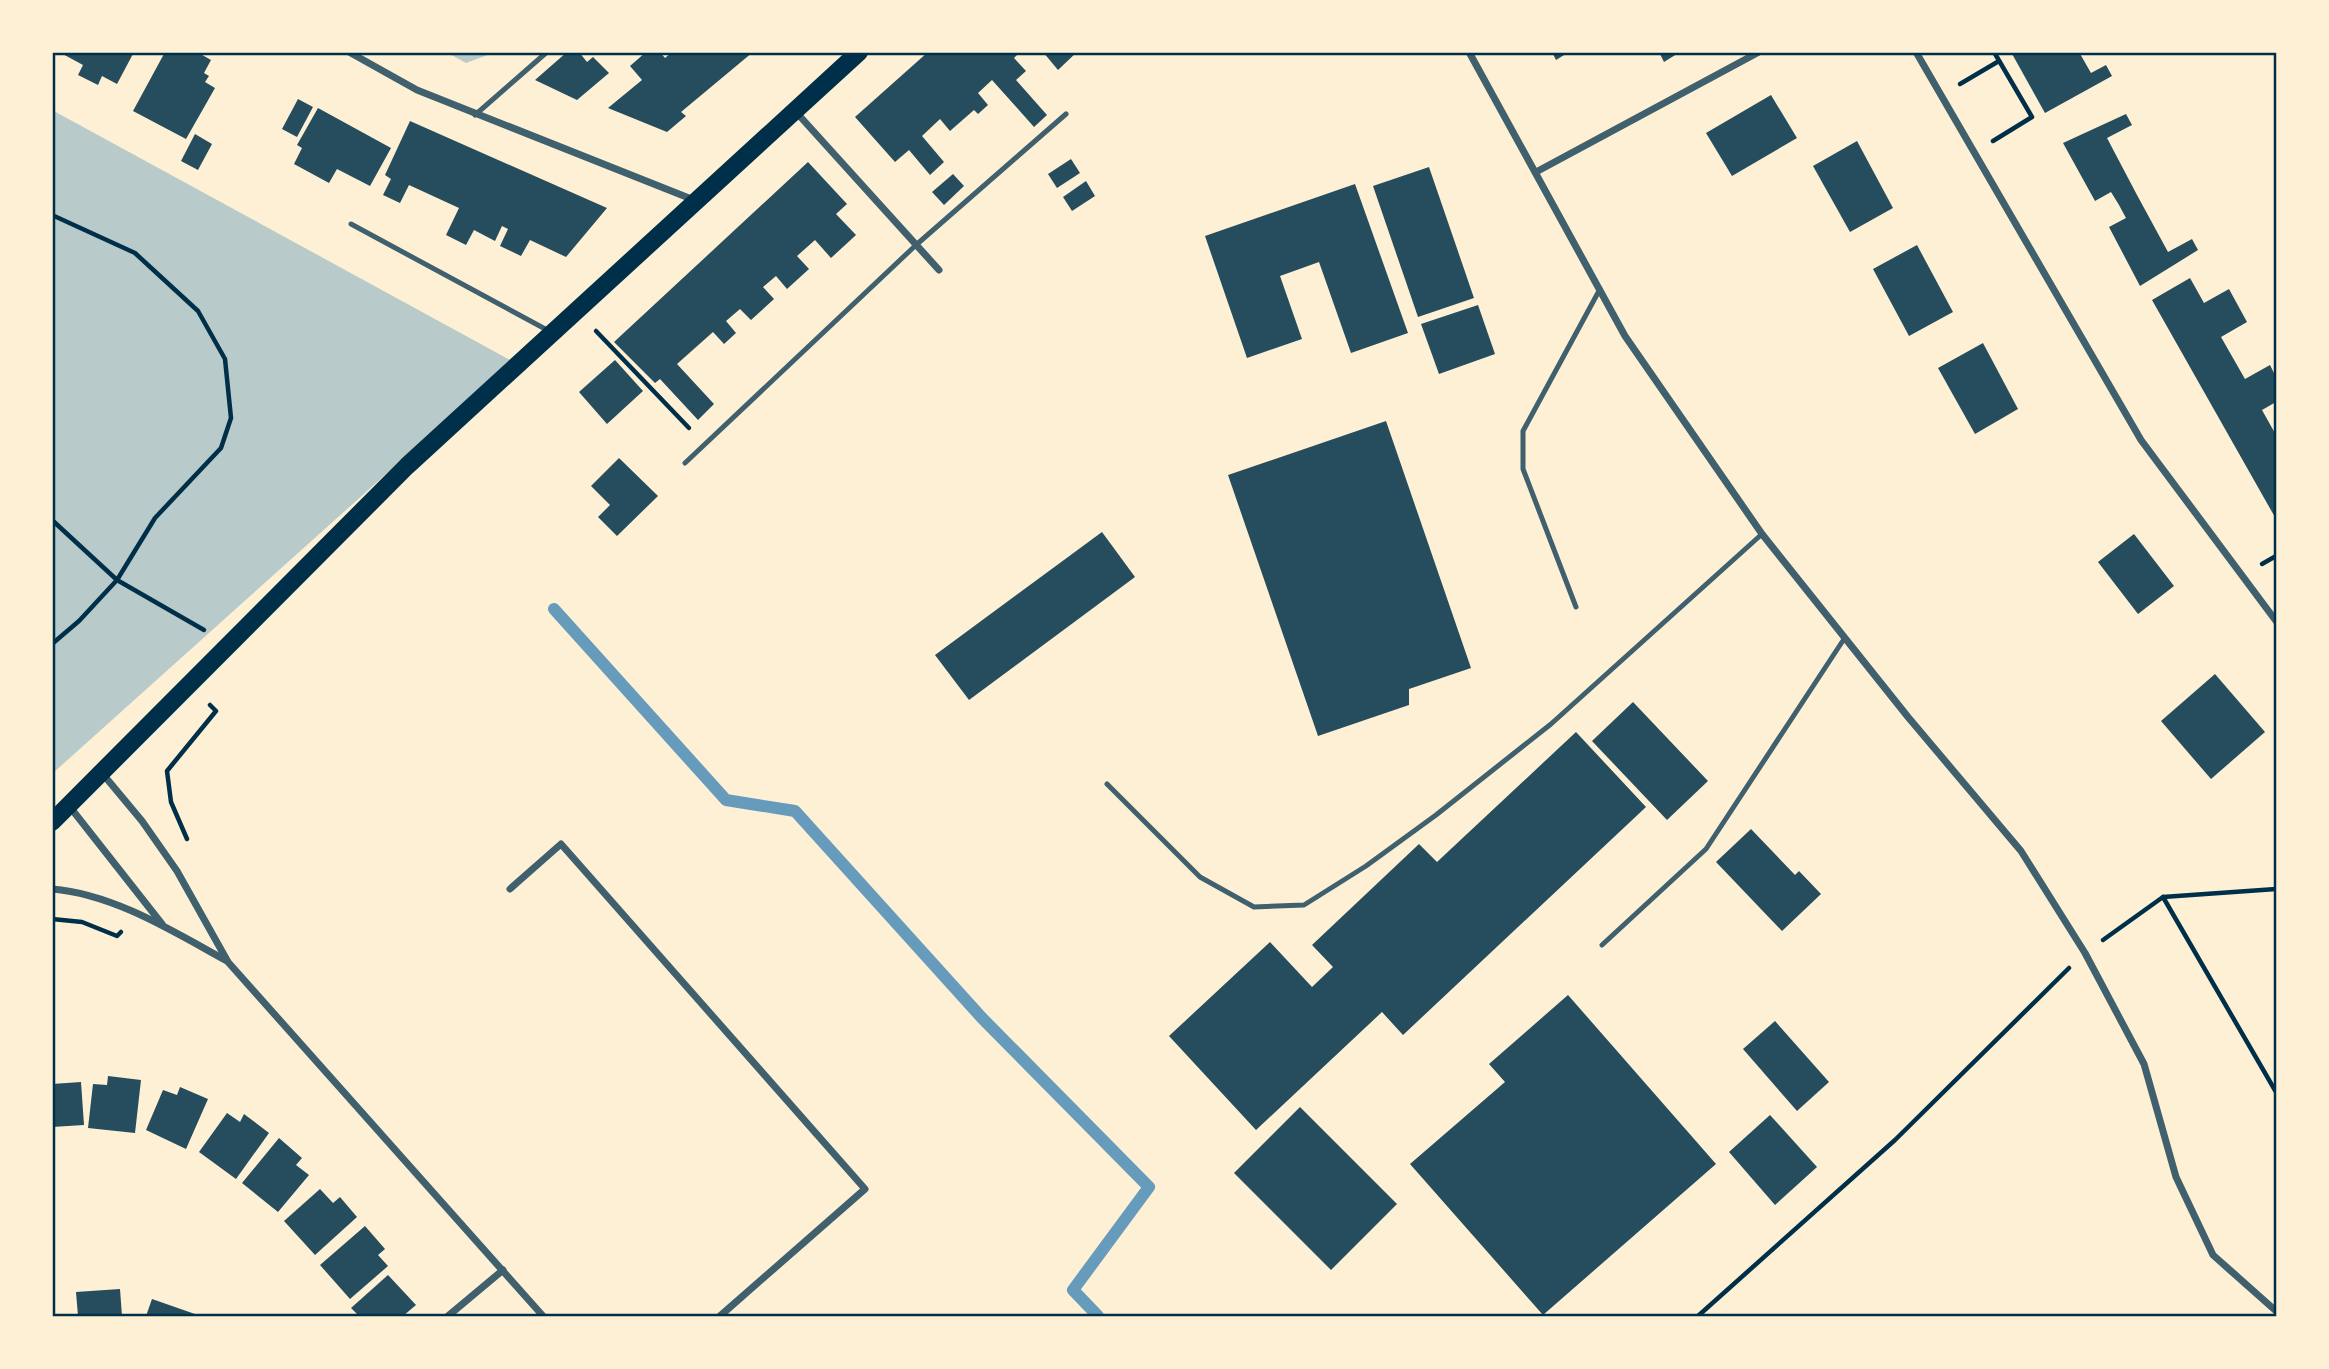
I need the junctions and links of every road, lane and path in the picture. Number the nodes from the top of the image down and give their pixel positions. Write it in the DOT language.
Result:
graph roads {
  1 [pos="349,52"];
  2 [pos="547,52"];
  3 [pos="859,52"];
  4 [pos="1469,52"];
  5 [pos="1759,52"];
  6 [pos="1916,52"];
  7 [pos="1994,52"];
  8 [pos="1999,61"];
  9 [pos="1941,95"];
  10 [pos="795,111"];
  11 [pos="1066,114"];
  12 [pos="475,115"];
  13 [pos="1974,153"];
  14 [pos="1536,172"];
  15 [pos="694,200"];
  16 [pos="52,215"];
  17 [pos="351,224"];
  18 [pos="916,245"];
  19 [pos="939,270"];
  20 [pos="1600,289"];
  21 [pos="576,310"];
  22 [pos="552,332"];
  23 [pos="52,340"];
  24 [pos="52,407"];
  25 [pos="705,444"];
  26 [pos="685,463"];
  27 [pos="52,520"];
  28 [pos="1762,534"];
  29 [pos="117,580"];
  30 [pos="1576,607"];
  31 [pos="2277,621"];
  32 [pos="1844,639"];
  33 [pos="227,643"];
  34 [pos="52,644"];
  35 [pos="216,711"];
  36 [pos="102,773"];
  37 [pos="1107,785"];
  38 [pos="69,806"];
  39 [pos="52,822"];
  40 [pos="189,844"];
  41 [pos="52,889"];
  42 [pos="510,889"];
  43 [pos="2277,889"];
  44 [pos="2163,897"];
  45 [pos="52,919"];
  46 [pos="165,927"];
  47 [pos="117,936"];
  48 [pos="1602,945"];
  49 [pos="2085,953"];
  50 [pos="228,962"];
  51 [pos="2277,1092"];
  52 [pos="503,1270"];
  53 [pos="2277,1311"];
  54 [pos="448,1317"];
  55 [pos="543,1317"];
  56 [pos="720,1317"];
  57 [pos="1698,1317"];
  1 -- 12 [label="street"];
  2 -- 12 [label="lane"];
  3 -- 10 [label="main road"];
  4 -- 14 [label="street"];
  5 -- 14 [label="street"];
  6 -- 9 [label="street"];
  7 -- 8 [label="path"];
  8 -- 9 [label="path"];
  8 -- 13 [label="path"];
  9 -- 13 [label="street"];
  10 -- 15 [label="main road"];
  10 -- 18 [label="street"];
  11 -- 18 [label="lane"];
  12 -- 15 [label="street"];
  13 -- 31 [label="street"];
  14 -- 20 [label="street"];
  15 -- 21 [label="main road"];
  16 -- 29 [label="path"];
  17 -- 22 [label="lane"];
  18 -- 19 [label="street"];
  18 -- 25 [label="lane"];
  20 -- 28 [label="street"];
  20 -- 30 [label="lane"];
  21 -- 22 [label="main road"];
  21 -- 25 [label="path"];
  22 -- 33 [label="main road"];
  23 -- 24 [label="path"];
  25 -- 26 [label="lane"];
  27 -- 29 [label="path"];
  28 -- 32 [label="street"];
  28 -- 37 [label="lane"];
  29 -- 33 [label="path"];
  29 -- 34 [label="path"];
  32 -- 48 [label="lane"];
  32 -- 49 [label="street"];
  33 -- 36 [label="main road"];
  35 -- 40 [label="path"];
  36 -- 38 [label="main road"];
  36 -- 50 [label="street"];
  38 -- 39 [label="main road"];
  38 -- 46 [label="street"];
  41 -- 46 [label="street"];
  42 -- 56 [label="street"];
  43 -- 44 [label="path"];
  44 -- 49 [label="path"];
  44 -- 51 [label="path"];
  45 -- 47 [label="path"];
  46 -- 50 [label="street"];
  49 -- 53 [label="street"];
  49 -- 57 [label="path"];
  50 -- 52 [label="street"];
  52 -- 54 [label="street"];
  52 -- 55 [label="street"];
}
